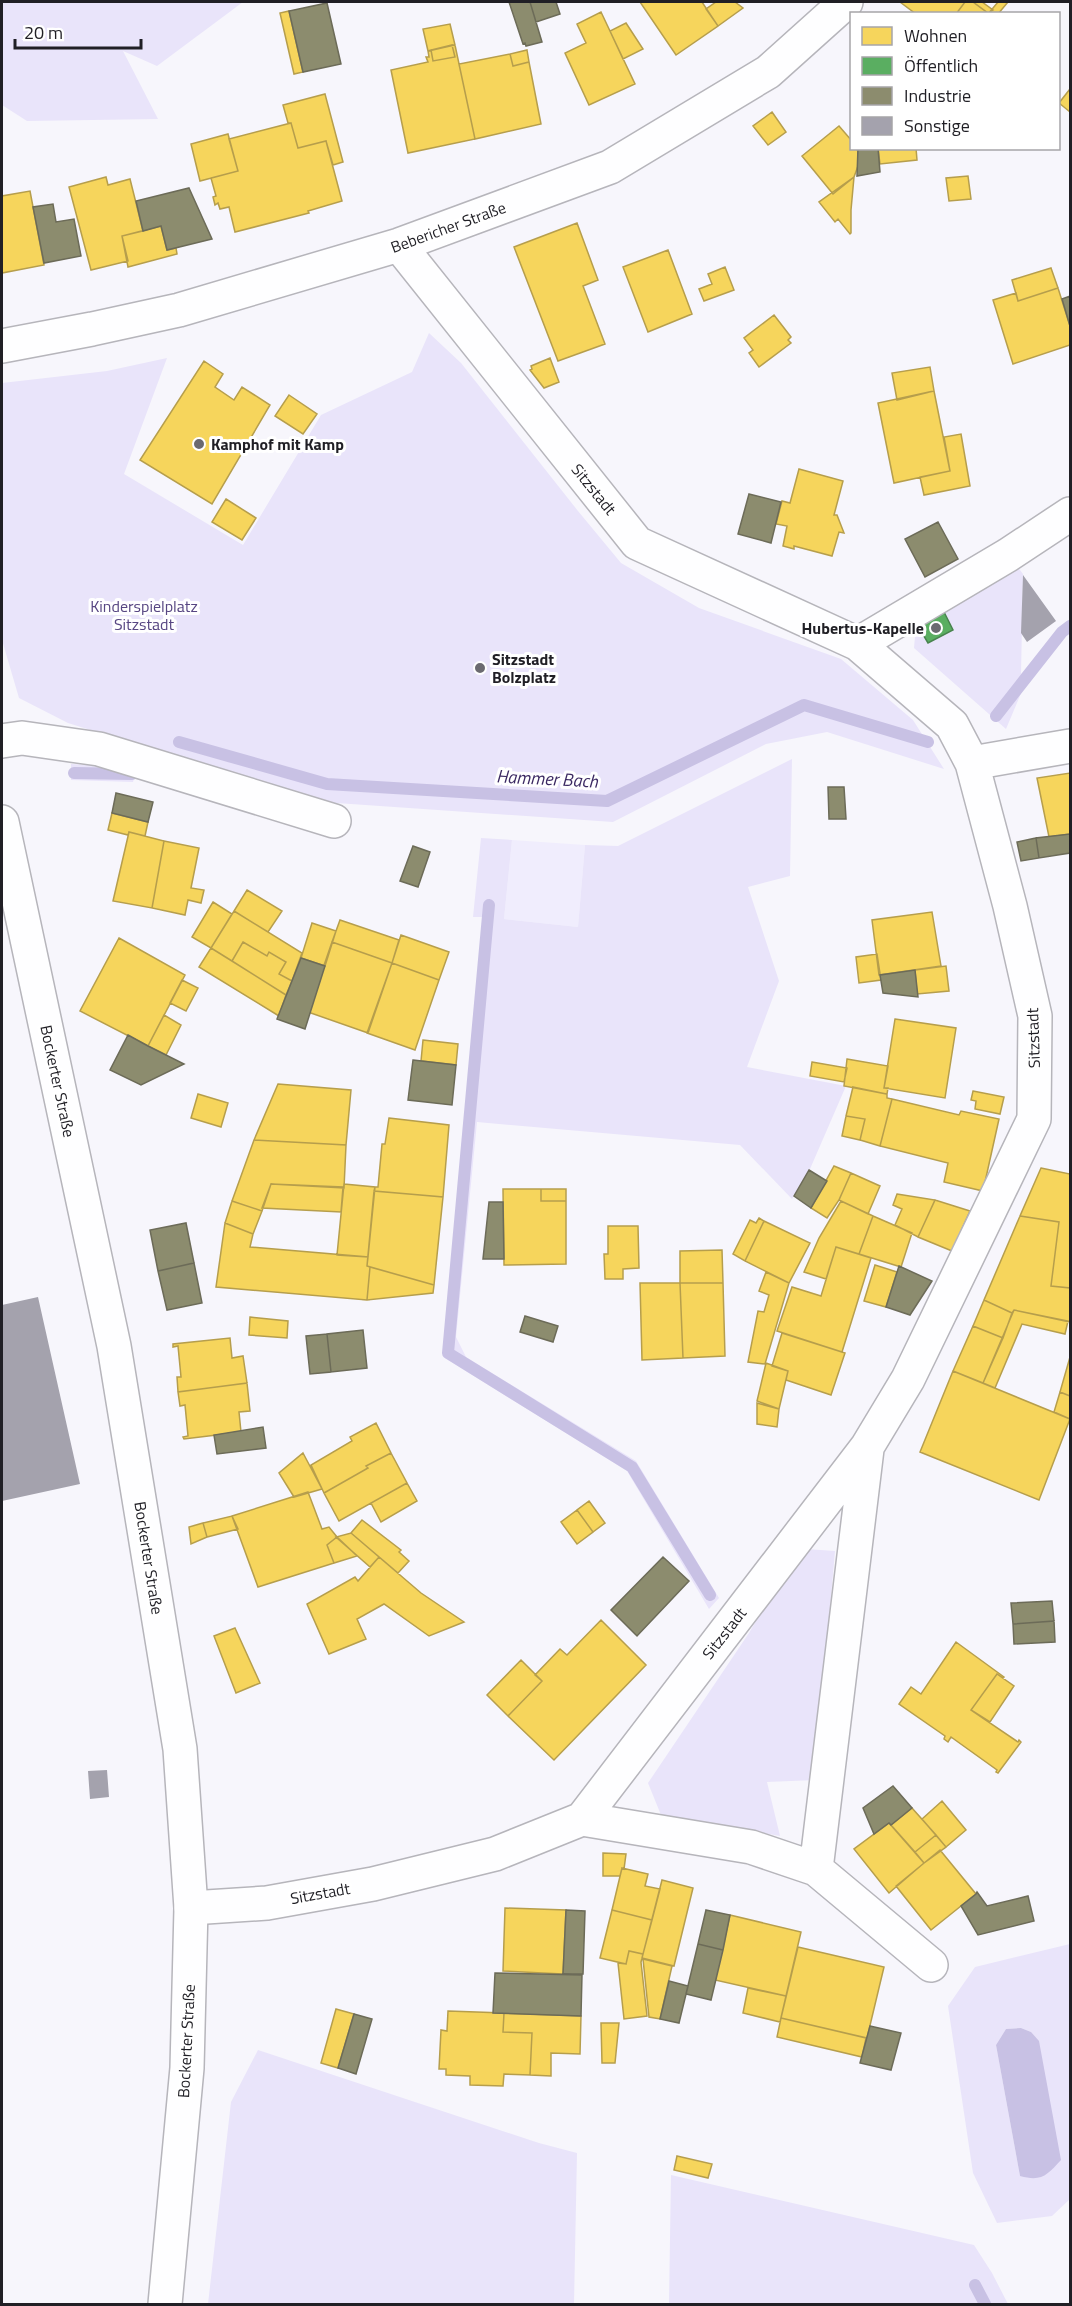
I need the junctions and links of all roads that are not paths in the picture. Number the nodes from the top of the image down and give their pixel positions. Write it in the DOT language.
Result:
graph roads {
  1 [pos="846,2"];
  2 [pos="399,246"];
  3 [pos="2,346"];
  4 [pos="1071,514"];
  5 [pos="858,644"];
  6 [pos="2,741"];
  7 [pos="1071,746"];
  8 [pos="972,763"];
  9 [pos="334,821"];
  10 [pos="2,822"];
  11 [pos="867,1447"];
  12 [pos="582,1819"];
  13 [pos="816,1869"];
  14 [pos="191,1908"];
  15 [pos="931,1965"];
  16 [pos="165,2304"];
  1 -- 2 [label="street, Bebericher Straße"];
  2 -- 3 [label="street, Bebericher Straße"];
  2 -- 5 [label="street, Sitzstadt"];
  4 -- 5 [label="street"];
  5 -- 8 [label="street, Sitzstadt"];
  6 -- 9 [label="street"];
  7 -- 8 [label="street"];
  8 -- 11 [label="street, Sitzstadt"];
  10 -- 14 [label="street, Bockerter Straße"];
  11 -- 12 [label="street, Sitzstadt"];
  11 -- 13 [label="street, Sitzstadt"];
  12 -- 13 [label="street"];
  12 -- 14 [label="street, Sitzstadt"];
  13 -- 15 [label="street"];
  14 -- 16 [label="street, Bockerter Straße"];
}
